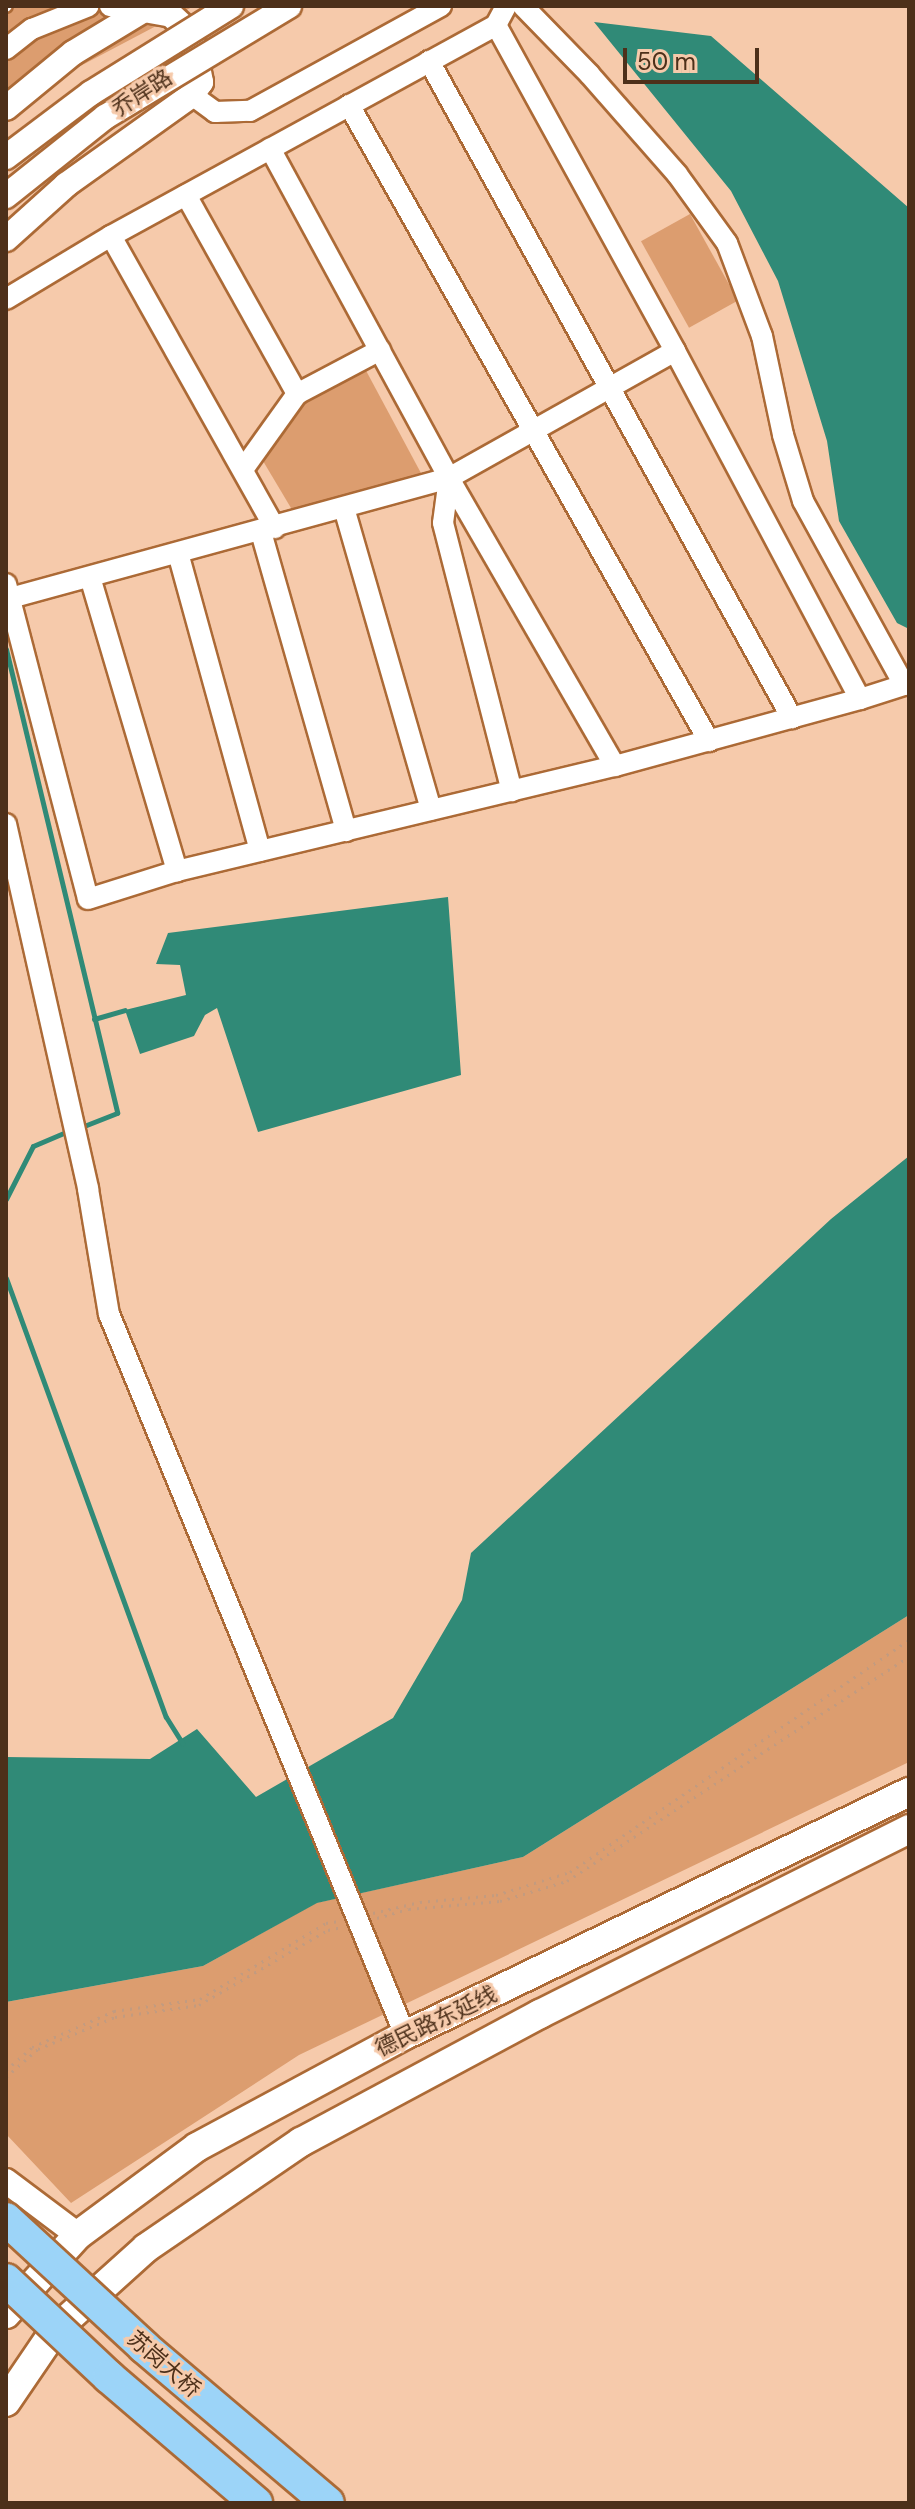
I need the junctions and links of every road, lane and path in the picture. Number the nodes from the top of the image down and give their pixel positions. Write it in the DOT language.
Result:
graph roads {
  1 [pos="89,6"];
  2 [pos="110,6"];
  3 [pos="231,6"];
  4 [pos="289,6"];
  5 [pos="441,6"];
  6 [pos="506,6"];
  7 [pos="523,6"];
  8 [pos="144,10"];
  9 [pos="496,25"];
  10 [pos="6,49"];
  11 [pos="429,61"];
  12 [pos="192,95"];
  13 [pos="349,105"];
  14 [pos="6,108"];
  15 [pos="270,148"];
  16 [pos="6,157"];
  17 [pos="186,195"];
  18 [pos="6,196"];
  19 [pos="111,236"];
  20 [pos="6,239"];
  21 [pos="6,299"];
  22 [pos="380,350"];
  23 [pos="675,351"];
  24 [pos="608,388"];
  25 [pos="297,394"];
  26 [pos="534,430"];
  27 [pos="244,468"];
  28 [pos="449,478"];
  29 [pos="344,508"];
  30 [pos="268,530"];
  31 [pos="178,553"];
  32 [pos="90,577"];
  33 [pos="7,594"];
  34 [pos="860,699"];
  35 [pos="792,718"];
  36 [pos="709,741"];
  37 [pos="615,766"];
  38 [pos="512,791"];
  39 [pos="431,810"];
  40 [pos="6,824"];
  41 [pos="346,831"];
  42 [pos="260,851"];
  43 [pos="177,871"];
  44 [pos="909,1640"];
  45 [pos="909,1656"];
  46 [pos="751,1761"];
  47 [pos="909,1792"];
  48 [pos="909,1829"];
  49 [pos="357,1916"];
  50 [pos="405,2035"];
  51 [pos="6,2070"];
  52 [pos="6,2181"];
  53 [pos="6,2219"];
  54 [pos="78,2235"];
  55 [pos="6,2280"];
  56 [pos="6,2314"];
  57 [pos="6,2402"];
  58 [pos="256,2503"];
  59 [pos="328,2503"];
  1 -- 10 [label="street"];
  2 -- 8 [label="street"];
  3 -- 16 [label="street, 乔岸路, bridge"];
  4 -- 18 [label="street, 乔岸路, bridge"];
  5 -- 12 [label="street"];
  6 -- 9 [label="street"];
  7 -- 34 [label="street"];
  8 -- 12 [label="street"];
  8 -- 14 [label="street"];
  9 -- 11 [label="street"];
  9 -- 23 [label="street"];
  11 -- 13 [label="street"];
  11 -- 24 [label="street"];
  12 -- 20 [label="street"];
  13 -- 15 [label="street"];
  13 -- 26 [label="street"];
  15 -- 17 [label="street"];
  15 -- 22 [label="street"];
  17 -- 19 [label="street"];
  17 -- 25 [label="street"];
  19 -- 21 [label="street"];
  19 -- 27 [label="street"];
  22 -- 25 [label="street"];
  22 -- 28 [label="street"];
  23 -- 24 [label="street"];
  23 -- 34 [label="street"];
  24 -- 26 [label="street"];
  24 -- 35 [label="street"];
  25 -- 27 [label="street"];
  26 -- 28 [label="street"];
  26 -- 36 [label="street"];
  27 -- 30 [label="street"];
  28 -- 29 [label="street"];
  28 -- 37 [label="street"];
  28 -- 38 [label="street"];
  29 -- 30 [label="street"];
  29 -- 39 [label="street"];
  30 -- 31 [label="street"];
  30 -- 41 [label="street"];
  31 -- 32 [label="street"];
  31 -- 42 [label="street"];
  32 -- 33 [label="street"];
  32 -- 43 [label="street"];
  33 -- 43 [label="street"];
  34 -- 35 [label="street"];
  35 -- 36 [label="street"];
  36 -- 37 [label="street"];
  37 -- 38 [label="street"];
  38 -- 39 [label="street"];
  39 -- 41 [label="street"];
  40 -- 49 [label="street"];
  41 -- 42 [label="street"];
  42 -- 43 [label="street"];
  44 -- 49 [label="path"];
  45 -- 46 [label="path"];
  47 -- 50 [label="main road, 德民路东延线"];
  48 -- 57 [label="main road, 德民路东延线"];
  49 -- 50 [label="street"];
  49 -- 51 [label="path"];
  50 -- 54 [label="main road, 德民路东延线"];
  52 -- 54 [label="street"];
  53 -- 59 [label="highway, 苏岗大桥, bridge"];
  54 -- 56 [label="main road, 德民路东延线"];
  55 -- 58 [label="highway, 苏岗大桥, bridge"];
}
